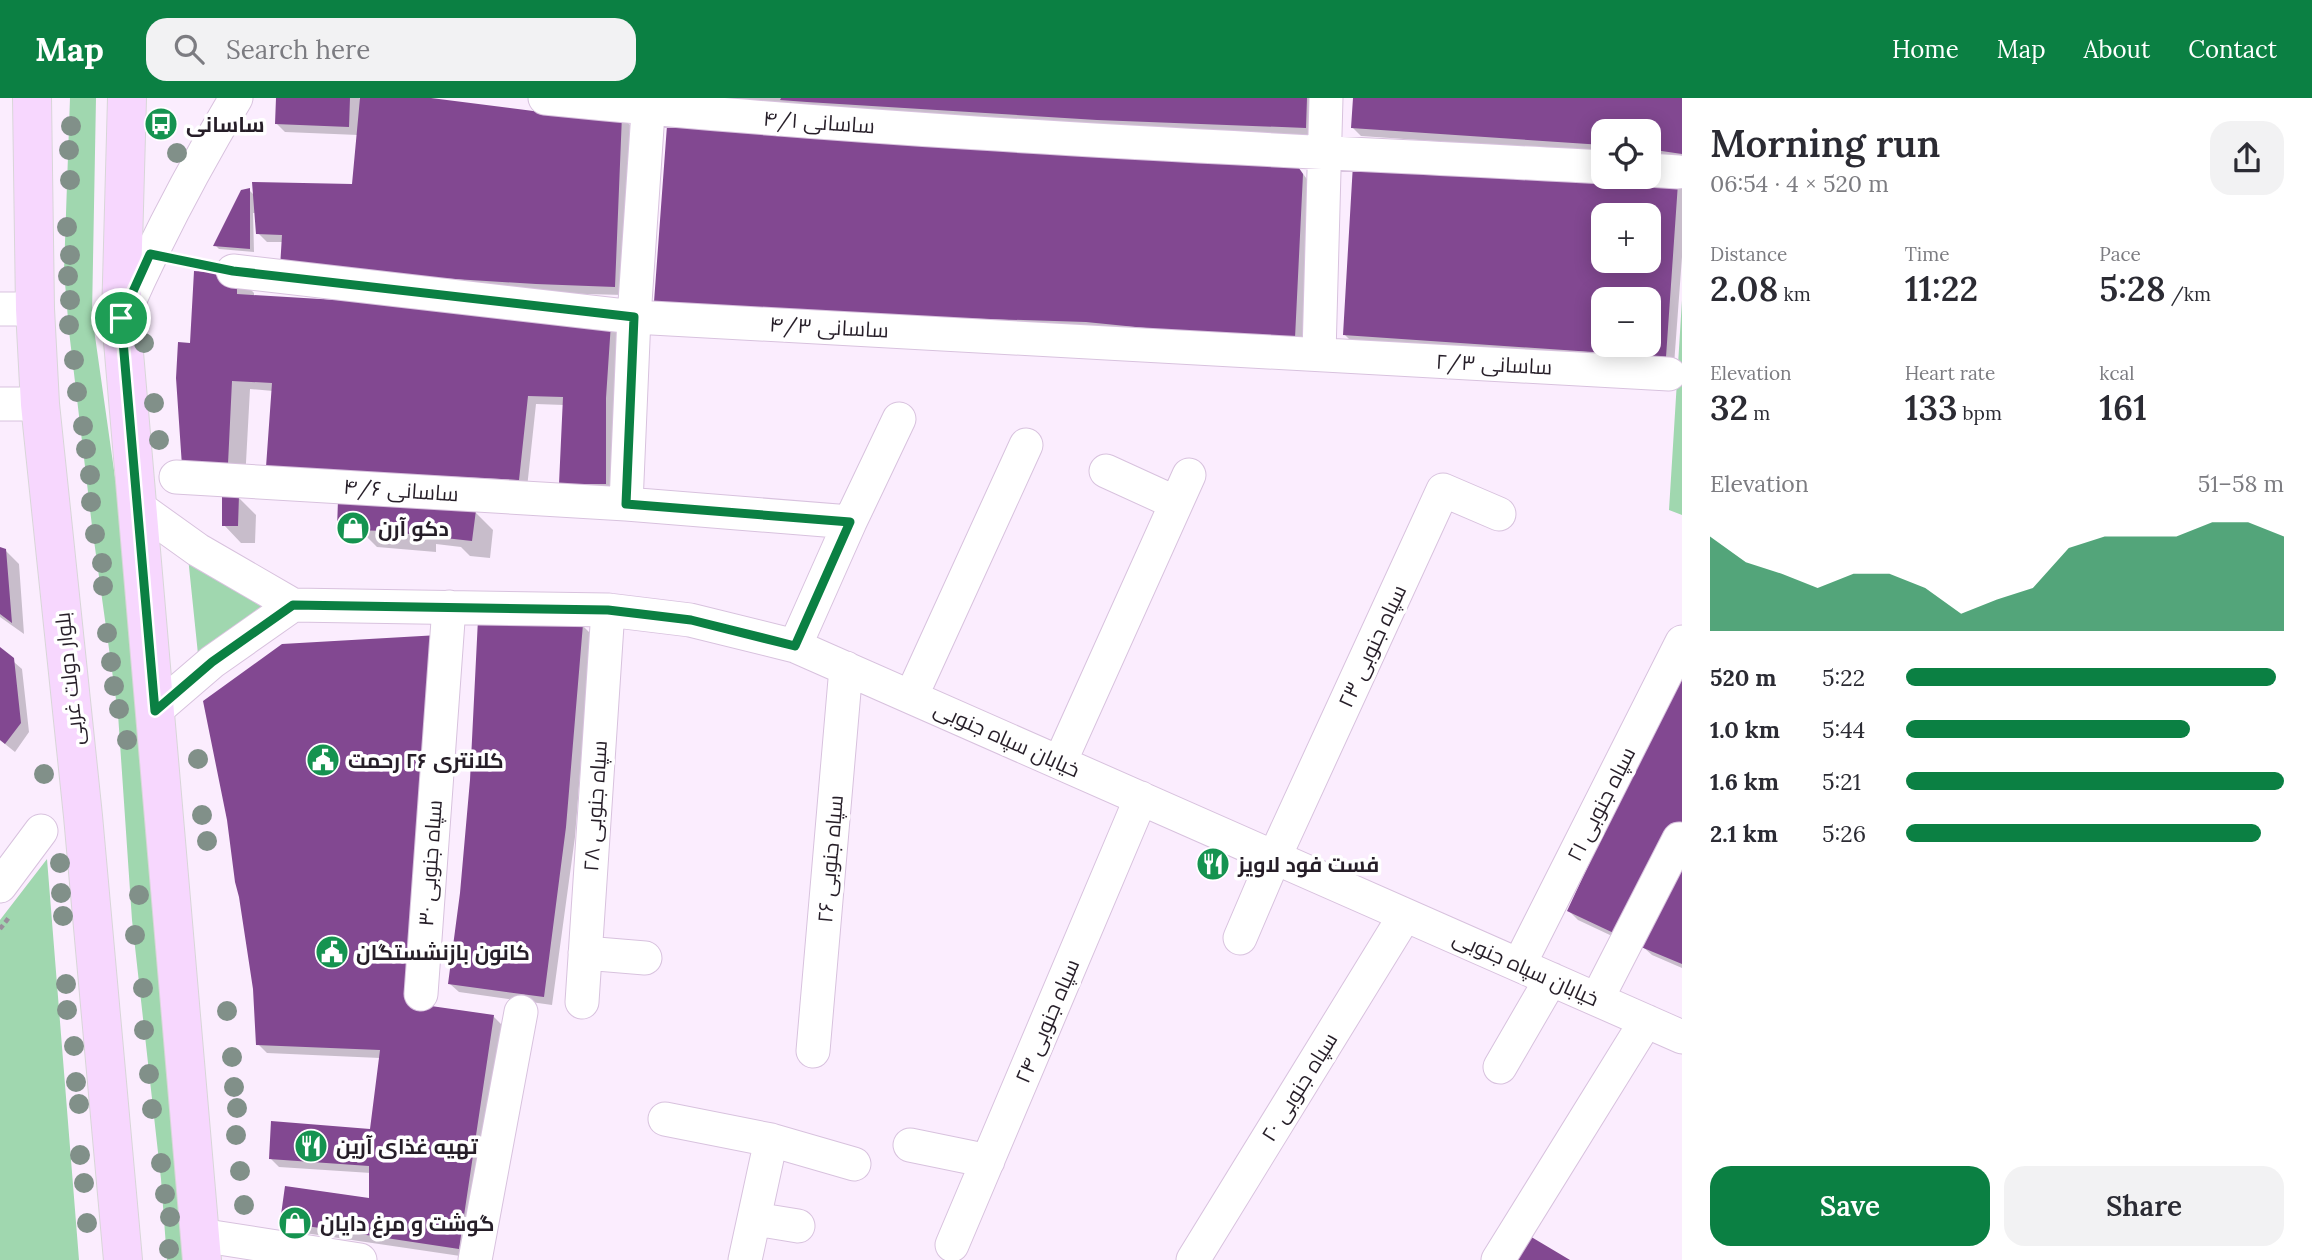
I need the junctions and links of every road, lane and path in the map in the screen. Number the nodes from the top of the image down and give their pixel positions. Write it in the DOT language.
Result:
graph roads {
  1 [pos="32,98"];
  2 [pos="127,98"];
  3 [pos="236,98"];
  4 [pos="545,98"];
  5 [pos="1326,98"];
  6 [pos="648,103"];
  7 [pos="1325,152"];
  8 [pos="1591,166"];
  9 [pos="150,254"];
  10 [pos="233,271"];
  11 [pos="18,309"];
  12 [pos="634,317"];
  13 [pos="121,318"];
  14 [pos="1319,354"];
  15 [pos="1669,374"];
  16 [pos="0,404"];
  17 [pos="40,404"];
  18 [pos="899,419"];
  19 [pos="1026,445"];
  20 [pos="1106,471"];
  21 [pos="176,477"];
  22 [pos="626,504"];
  23 [pos="138,506"];
  24 [pos="1499,514"];
  25 [pos="850,522"];
  26 [pos="293,605"];
  27 [pos="449,607"];
  28 [pos="608,610"];
  29 [pos="795,646"];
  30 [pos="1679,654"];
  31 [pos="846,668"];
  32 [pos="911,697"];
  33 [pos="155,711"];
  34 [pos="1060,762"];
  35 [pos="1141,798"];
  36 [pos="41,831"];
  37 [pos="1679,839"];
  38 [pos="1275,856"];
  39 [pos="0,886"];
  40 [pos="1405,915"];
  41 [pos="1240,938"];
  42 [pos="585,953"];
  43 [pos="645,958"];
  44 [pos="1520,965"];
  45 [pos="1551,979"];
  46 [pos="421,994"];
  47 [pos="1597,999"];
  48 [pos="582,1002"];
  49 [pos="521,1012"];
  50 [pos="1646,1021"];
  51 [pos="1682,1037"];
  52 [pos="813,1051"];
  53 [pos="1500,1067"];
  54 [pos="665,1119"];
  55 [pos="771,1140"];
  56 [pos="910,1145"];
  57 [pos="988,1161"];
  58 [pos="854,1164"];
  59 [pos="755,1219"];
  60 [pos="798,1226"];
  61 [pos="952,1245"];
  62 [pos="201,1248"];
  63 [pos="123,1260"];
  64 [pos="359,1260"];
  65 [pos="475,1260"];
  66 [pos="745,1260"];
  67 [pos="1193,1260"];
  68 [pos="1498,1260"];
  1 -- 11 [label="main road, بلوار دولت غربی"];
  2 -- 13 [label="main road"];
  3 -- 9 [label="street"];
  4 -- 6 [label="street, ۴/۱ ساسانی"];
  5 -- 7 [label="street"];
  6 -- 7 [label="street, ۴/۱ ساسانی"];
  6 -- 12 [label="street"];
  7 -- 8 [label="street, ۴/۱ ساسانی"];
  7 -- 14 [label="street"];
  9 -- 10 [label="path"];
  9 -- 13 [label="street"];
  10 -- 12 [label="street, ۴/۳ ساسانی"];
  11 -- 17 [label="main road, بلوار دولت غربی"];
  12 -- 14 [label="street, ۴/۳ ساسانی"];
  12 -- 22 [label="street"];
  13 -- 23 [label="main road"];
  14 -- 15 [label="street, ۲/۳ ساسانی"];
  16 -- 17 [label="street"];
  17 -- 63 [label="main road, بلوار دولت غربی"];
  18 -- 25 [label="street"];
  19 -- 32 [label="street"];
  20 -- 34 [label="street"];
  21 -- 22 [label="street, ۴/۶ ساسانی"];
  22 -- 25 [label="street, ۴/۶ ساسانی"];
  23 -- 26 [label="street"];
  23 -- 33 [label="main road"];
  24 -- 38 [label="street, ۲۳ سپاه جنوبی"];
  25 -- 29 [label="street"];
  26 -- 27 [label="street, خیابان سپاه جنوبی"];
  26 -- 33 [label="street"];
  27 -- 28 [label="street, خیابان سپاه جنوبی"];
  27 -- 46 [label="street, ۳۰ سپاه جنوبی"];
  28 -- 29 [label="street, خیابان سپاه جنوبی"];
  28 -- 42 [label="street, ۲۸ سپاه جنوبی"];
  29 -- 31 [label="street, خیابان سپاه جنوبی"];
  30 -- 44 [label="street, ۲۱ سپاه جنوبی"];
  31 -- 32 [label="street, خیابان سپاه جنوبی"];
  31 -- 52 [label="street, ۲۶ سپاه جنوبی"];
  32 -- 34 [label="street, خیابان سپاه جنوبی"];
  33 -- 62 [label="main road"];
  34 -- 35 [label="street, خیابان سپاه جنوبی"];
  35 -- 38 [label="street, خیابان سپاه جنوبی"];
  35 -- 57 [label="street, ۲۴ سپاه جنوبی"];
  36 -- 39 [label="street"];
  37 -- 47 [label="street"];
  38 -- 40 [label="street, خیابان سپاه جنوبی"];
  38 -- 41 [label="street"];
  40 -- 44 [label="street, خیابان سپاه جنوبی"];
  40 -- 67 [label="street, ۲۰ سپاه جنوبی"];
  42 -- 43 [label="street"];
  42 -- 48 [label="street, ۲۸ سپاه جنوبی"];
  44 -- 45 [label="street, خیابان سپاه جنوبی"];
  45 -- 47 [label="street, خیابان سپاه جنوبی"];
  45 -- 53 [label="street"];
  47 -- 50 [label="street, خیابان سپاه جنوبی"];
  49 -- 65 [label="street"];
  50 -- 51 [label="street, خیابان سپاه جنوبی"];
  50 -- 68 [label="street"];
  54 -- 55 [label="street"];
  55 -- 58 [label="street"];
  55 -- 59 [label="street"];
  56 -- 57 [label="street"];
  57 -- 61 [label="street, ۲۴ سپاه جنوبی"];
  59 -- 60 [label="street"];
  59 -- 66 [label="street"];
  62 -- 64 [label="street"];
}
